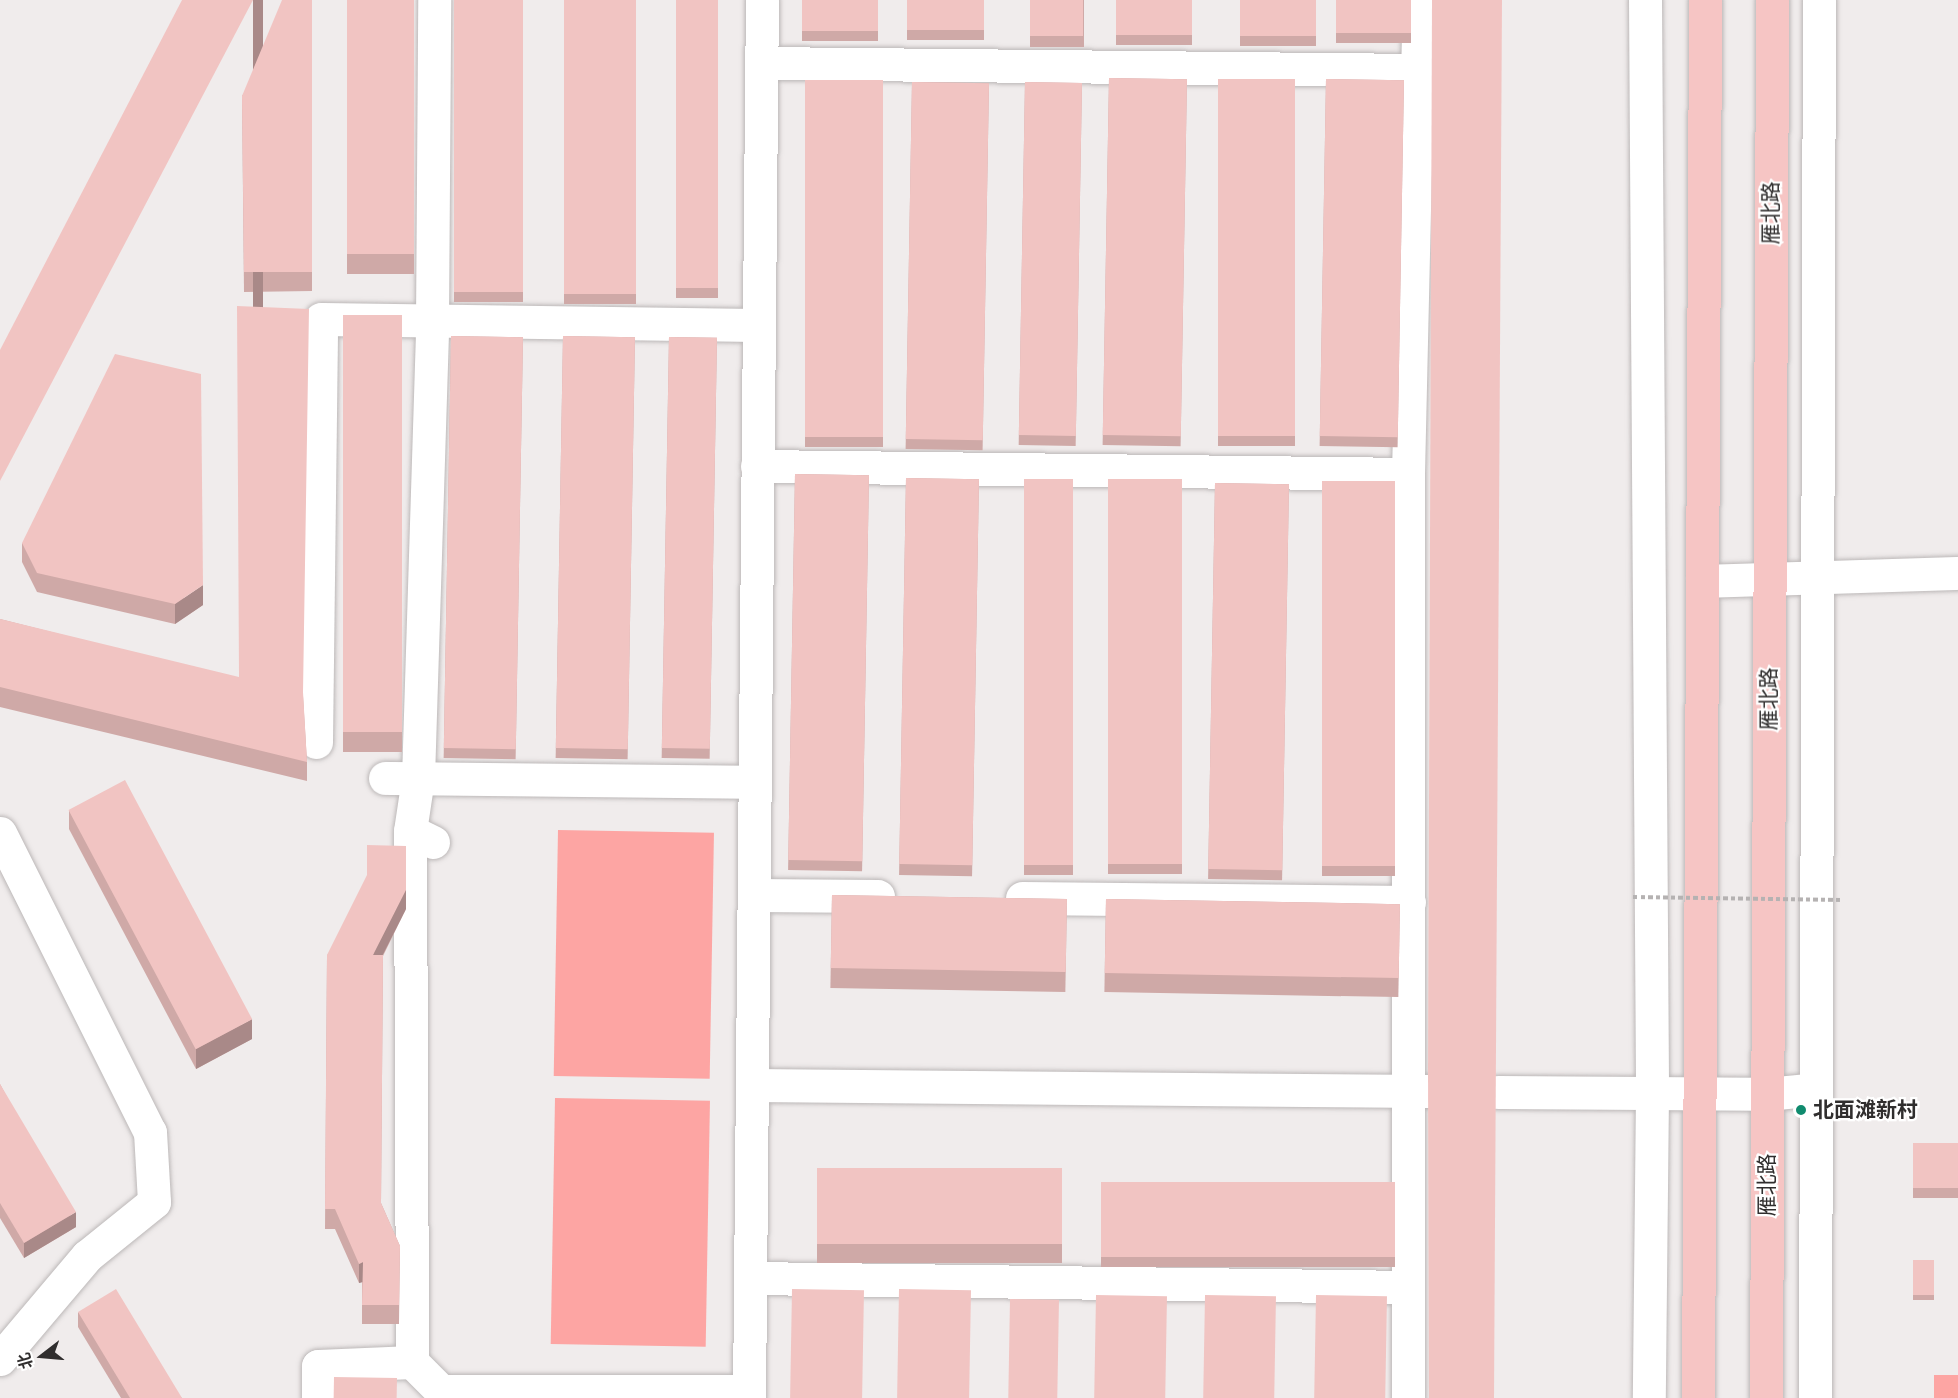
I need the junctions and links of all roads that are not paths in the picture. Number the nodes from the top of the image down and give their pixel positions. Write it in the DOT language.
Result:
graph roads {
  1 [pos="434,0"];
  2 [pos="762,0"];
  3 [pos="1419,0"];
  4 [pos="1645,0"];
  5 [pos="1705,0"];
  6 [pos="1773,0"];
  7 [pos="1819,0"];
  8 [pos="761,63"];
  9 [pos="1418,70"];
  10 [pos="432,322"];
  11 [pos="758,325"];
  12 [pos="757,466"];
  13 [pos="1408,474"];
  14 [pos="1958,573"];
  15 [pos="1819,575"];
  16 [pos="1770,576"];
  17 [pos="1702,581"];
  18 [pos="316,742"];
  19 [pos="385,778"];
  20 [pos="418,778"];
  21 [pos="754,782"];
  22 [pos="0,833"];
  23 [pos="753,895"];
  24 [pos="908,896"];
  25 [pos="992,897"];
  26 [pos="1409,902"];
  27 [pos="752,1085"];
  28 [pos="1816,1089"];
  29 [pos="1419,1091"];
  30 [pos="1498,1092"];
  31 [pos="1652,1093"];
  32 [pos="1700,1094"];
  33 [pos="1767,1094"];
  34 [pos="750,1278"];
  35 [pos="1408,1287"];
  36 [pos="433,1313"];
  37 [pos="0,1359"];
  38 [pos="412,1362"];
  39 [pos="749,1394"];
  40 [pos="318,1398"];
  41 [pos="1408,1398"];
  42 [pos="1648,1398"];
  43 [pos="1698,1398"];
  44 [pos="1766,1398"];
  45 [pos="1815,1398"];
  1 -- 10 [label="street"];
  2 -- 8 [label="street"];
  3 -- 9 [label="street"];
  4 -- 31 [label="street"];
  5 -- 17 [label="main road"];
  6 -- 16 [label="main road, 雁北路"];
  7 -- 15 [label="street"];
  8 -- 9 [label="street"];
  8 -- 11 [label="street"];
  9 -- 13 [label="street"];
  10 -- 11 [label="street"];
  10 -- 18 [label="street"];
  10 -- 20 [label="street"];
  11 -- 12 [label="street"];
  12 -- 13 [label="street"];
  12 -- 21 [label="street"];
  13 -- 26 [label="street"];
  14 -- 15 [label="street"];
  15 -- 16 [label="street"];
  15 -- 28 [label="street"];
  16 -- 17 [label="street"];
  16 -- 33 [label="main road, 雁北路"];
  17 -- 32 [label="main road"];
  19 -- 20 [label="street"];
  20 -- 21 [label="street"];
  20 -- 38 [label="street"];
  21 -- 23 [label="street"];
  22 -- 37 [label="street"];
  23 -- 24 [label="street"];
  23 -- 27 [label="street"];
  25 -- 26 [label="street"];
  26 -- 29 [label="street"];
  27 -- 29 [label="street"];
  27 -- 34 [label="street"];
  28 -- 33 [label="street"];
  28 -- 45 [label="street"];
  29 -- 35 [label="street"];
  30 -- 31 [label="street"];
  31 -- 32 [label="street"];
  31 -- 42 [label="street"];
  32 -- 33 [label="street"];
  32 -- 43 [label="main road"];
  33 -- 44 [label="main road, 雁北路"];
  34 -- 35 [label="street"];
  34 -- 39 [label="street"];
  35 -- 41 [label="street"];
  36 -- 38 [label="street"];
  38 -- 39 [label="street"];
  38 -- 40 [label="street"];
}
